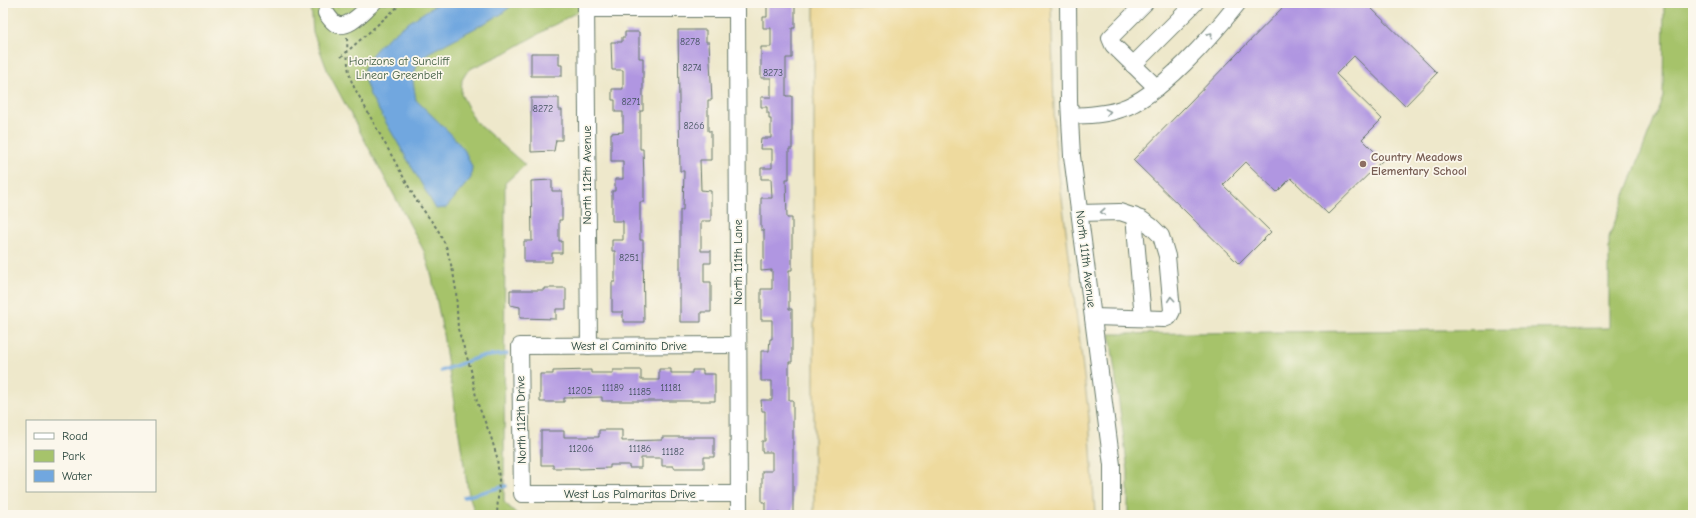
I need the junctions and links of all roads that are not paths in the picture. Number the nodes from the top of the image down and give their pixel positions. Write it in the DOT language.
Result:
graph roads {
  1 [pos="373,3"];
  2 [pos="1068,3"];
  3 [pos="1145,3"];
  4 [pos="1195,3"];
  5 [pos="1238,3"];
  6 [pos="586,6"];
  7 [pos="326,13"];
  8 [pos="1133,64"];
  9 [pos="1157,88"];
  10 [pos="1070,116"];
  11 [pos="1080,213"];
  12 [pos="1134,216"];
  13 [pos="1093,317"];
  14 [pos="1143,318"];
  15 [pos="738,345"];
  16 [pos="520,346"];
  17 [pos="589,346"];
  18 [pos="522,494"];
  19 [pos="738,494"];
  20 [pos="739,515"];
  21 [pos="1112,515"];
  1 -- 7 [label="street"];
  2 -- 10 [label="street, North 111th Avenue"];
  3 -- 8 [label="street"];
  4 -- 8 [label="street"];
  9 -- 5 [label="street, one-way"];
  6 -- 15 [label="street, North 111th Lane"];
  6 -- 17 [label="street, North 112th Avenue"];
  8 -- 9 [label="street"];
  10 -- 9 [label="street, one-way"];
  10 -- 11 [label="street, North 111th Avenue"];
  12 -- 11 [label="street, one-way"];
  11 -- 13 [label="street, North 111th Avenue"];
  12 -- 14 [label="street"];
  14 -- 12 [label="street, one-way"];
  13 -- 14 [label="street"];
  13 -- 21 [label="street, North 111th Avenue"];
  15 -- 17 [label="street, West el Caminito Drive"];
  15 -- 19 [label="street, North 111th Lane"];
  16 -- 17 [label="street, West el Caminito Drive"];
  16 -- 18 [label="street, North 112th Drive"];
  18 -- 19 [label="street, West Las Palmaritas Drive"];
  19 -- 20 [label="street, North 111th Lane"];
}
